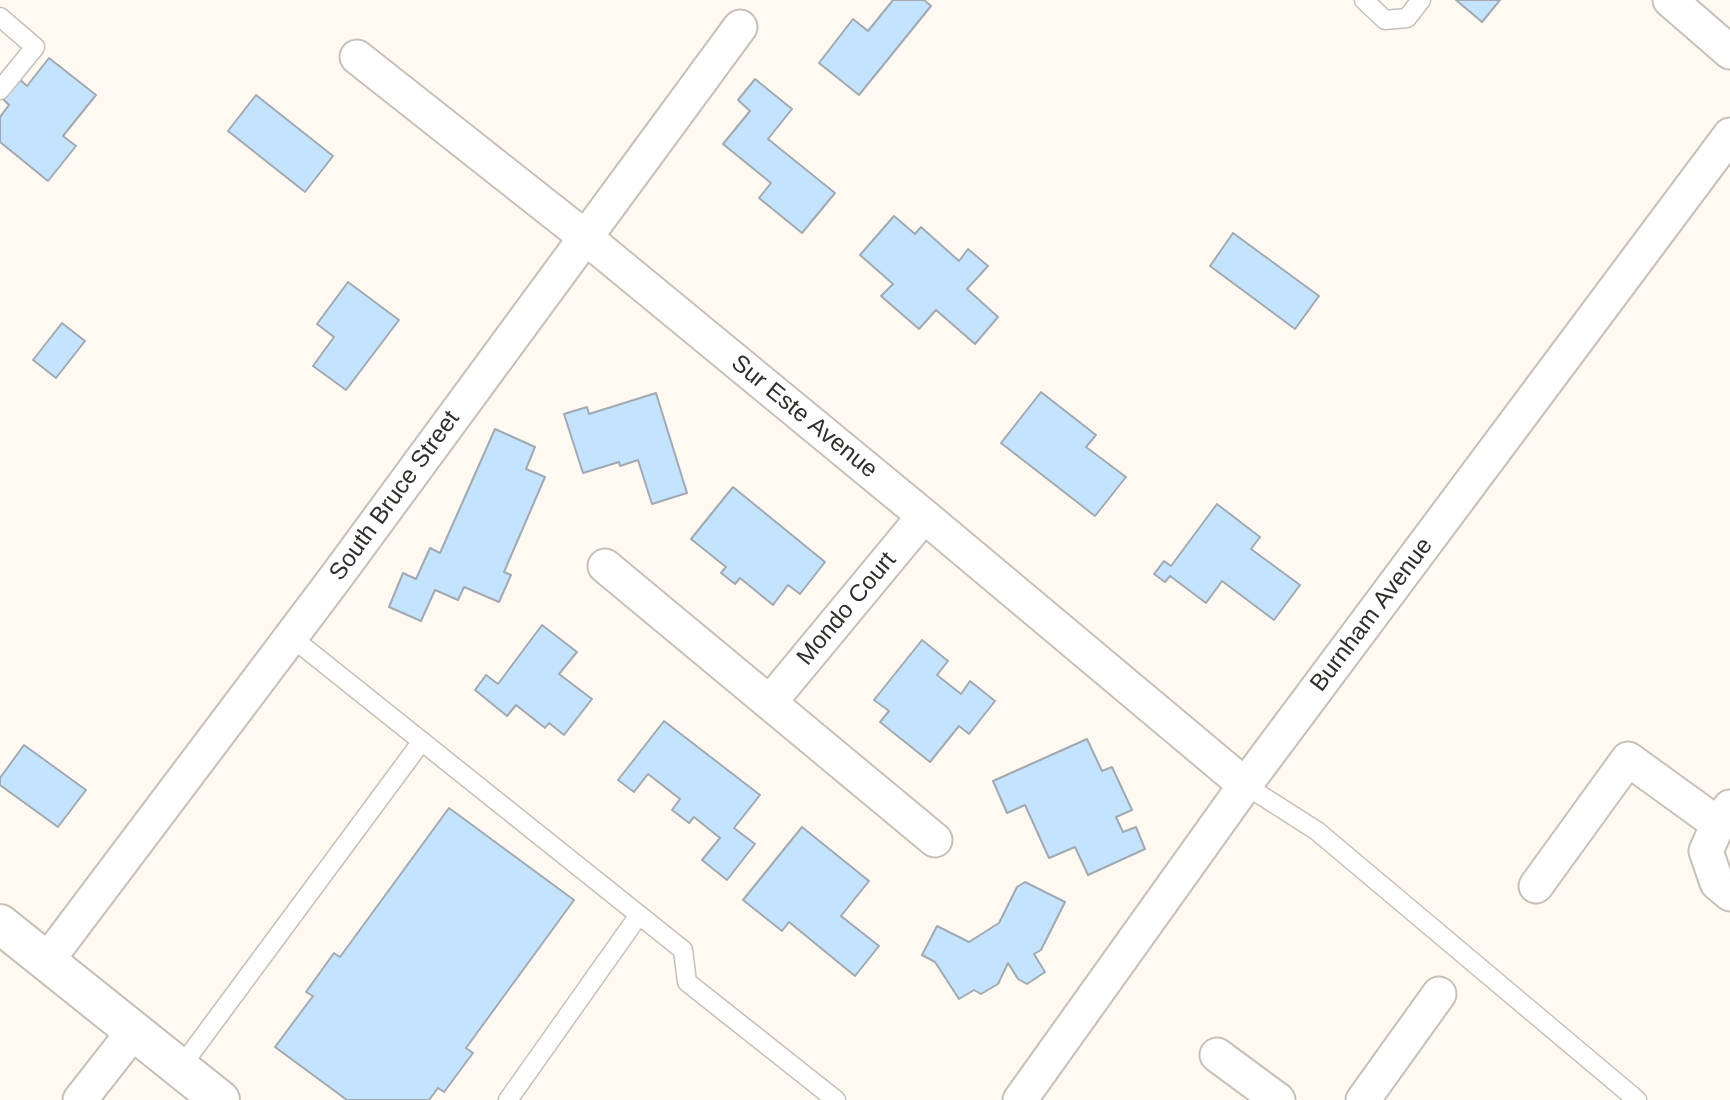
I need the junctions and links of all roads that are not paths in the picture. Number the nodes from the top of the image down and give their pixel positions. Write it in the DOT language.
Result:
graph roads {
  1 [pos="1364,0"];
  2 [pos="1421,0"];
  3 [pos="1670,0"];
  4 [pos="0,17"];
  5 [pos="740,27"];
  6 [pos="1730,52"];
  7 [pos="357,57"];
  8 [pos="0,90"];
  9 [pos="1730,135"];
  10 [pos="585,237"];
  11 [pos="924,516"];
  12 [pos="605,566"];
  13 [pos="290,636"];
  14 [pos="770,702"];
  15 [pos="422,741"];
  16 [pos="1245,785"];
  17 [pos="1724,816"];
  18 [pos="935,840"];
  19 [pos="1536,886"];
  20 [pos="1730,894"];
  21 [pos="639,915"];
  22 [pos="0,924"];
  23 [pos="46,962"];
  24 [pos="1439,994"];
  25 [pos="134,1031"];
  26 [pos="1217,1055"];
  27 [pos="180,1068"];
  28 [pos="80,1100"];
  29 [pos="220,1100"];
  30 [pos="508,1100"];
  31 [pos="836,1100"];
  32 [pos="1020,1100"];
  33 [pos="1278,1100"];
  34 [pos="1363,1100"];
  35 [pos="1637,1100"];
  1 -- 2 [label="lane"];
  3 -- 6 [label="street"];
  4 -- 8 [label="lane"];
  5 -- 10 [label="street, South Bruce Street"];
  7 -- 10 [label="street, Sur Este Avenue"];
  9 -- 16 [label="street, Burnham Avenue"];
  10 -- 11 [label="street, Sur Este Avenue"];
  10 -- 13 [label="street, South Bruce Street"];
  11 -- 14 [label="street, Mondo Court"];
  11 -- 16 [label="street, Sur Este Avenue"];
  12 -- 14 [label="street"];
  13 -- 15 [label="lane"];
  13 -- 23 [label="street, South Bruce Street"];
  14 -- 18 [label="street"];
  15 -- 21 [label="lane"];
  15 -- 27 [label="lane"];
  16 -- 32 [label="street, Burnham Avenue"];
  16 -- 35 [label="lane"];
  17 -- 19 [label="street"];
  17 -- 20 [label="street"];
  21 -- 30 [label="lane"];
  21 -- 31 [label="lane"];
  22 -- 23 [label="street"];
  23 -- 25 [label="street"];
  24 -- 34 [label="street"];
  25 -- 27 [label="street"];
  25 -- 28 [label="street"];
  26 -- 33 [label="street"];
  27 -- 29 [label="street"];
}
